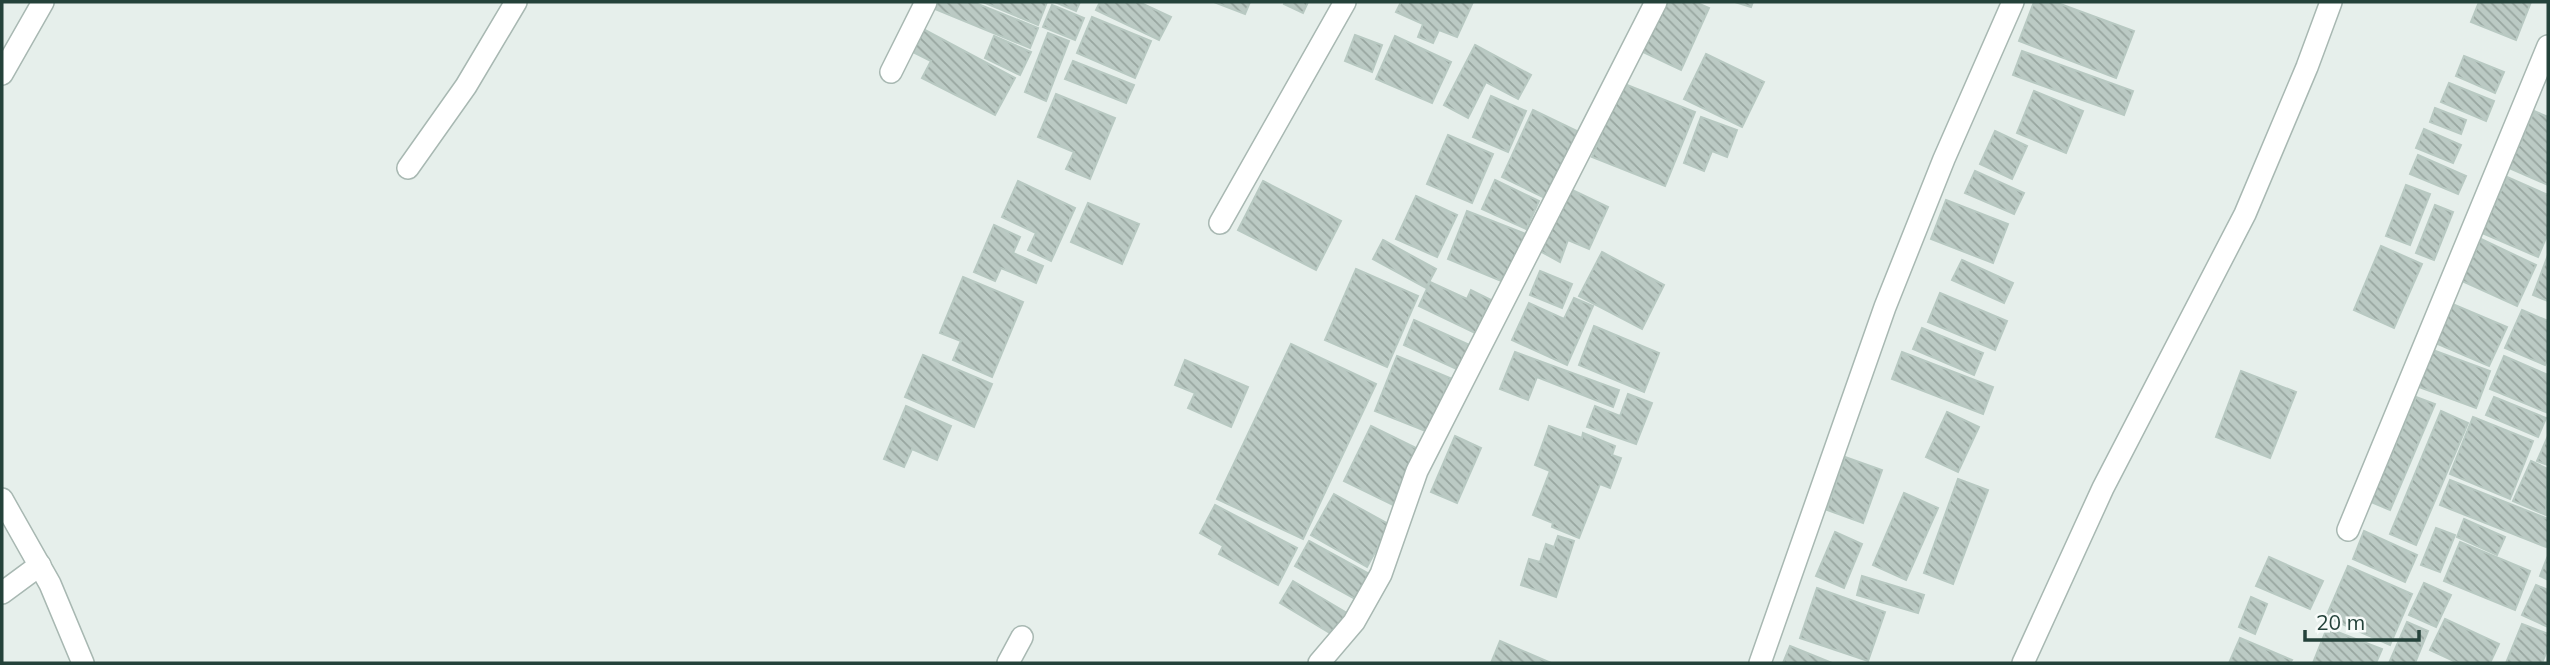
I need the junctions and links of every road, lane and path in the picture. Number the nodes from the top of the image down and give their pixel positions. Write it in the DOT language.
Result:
graph roads {
  1 [pos="43,2"];
  2 [pos="516,2"];
  3 [pos="926,2"];
  4 [pos="1345,2"];
  5 [pos="1656,2"];
  6 [pos="2013,2"];
  7 [pos="2330,2"];
  8 [pos="2548,46"];
  9 [pos="891,72"];
  10 [pos="2,74"];
  11 [pos="408,168"];
  12 [pos="1220,223"];
  13 [pos="2,499"];
  14 [pos="2348,530"];
  15 [pos="40,565"];
  16 [pos="2,593"];
  17 [pos="1022,637"];
  18 [pos="83,663"];
  19 [pos="1008,663"];
  20 [pos="1319,663"];
  21 [pos="1760,663"];
  22 [pos="2023,663"];
  1 -- 10 [label="street"];
  2 -- 11 [label="street"];
  3 -- 9 [label="street"];
  4 -- 12 [label="street"];
  5 -- 20 [label="street"];
  6 -- 21 [label="street"];
  7 -- 22 [label="street"];
  8 -- 14 [label="street"];
  13 -- 15 [label="street"];
  15 -- 16 [label="street"];
  15 -- 18 [label="street"];
  17 -- 19 [label="street"];
}
